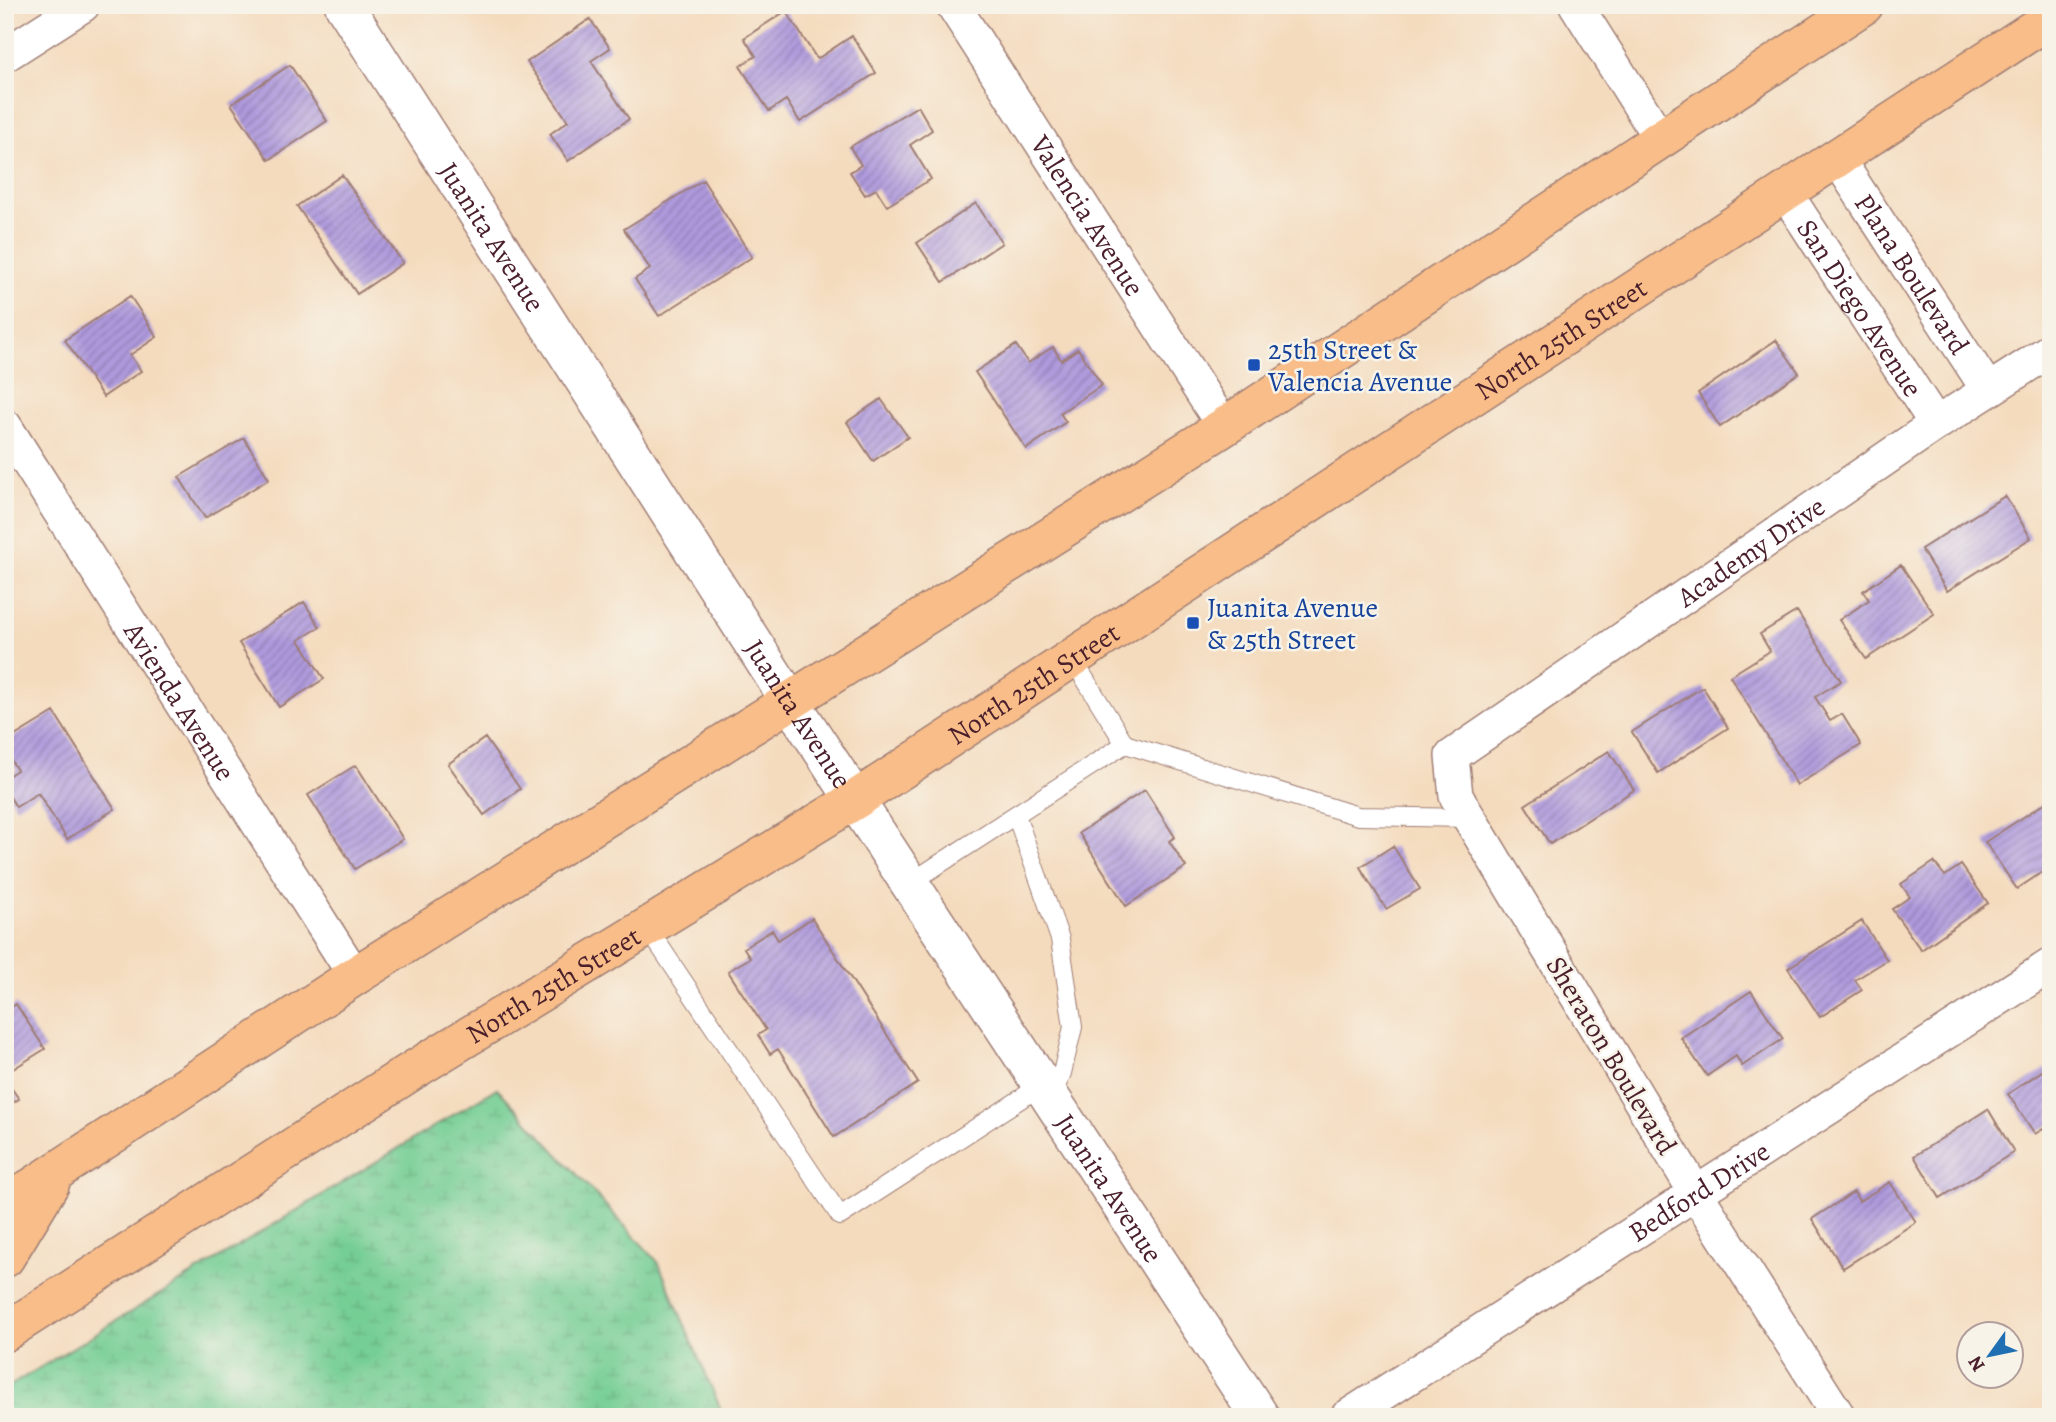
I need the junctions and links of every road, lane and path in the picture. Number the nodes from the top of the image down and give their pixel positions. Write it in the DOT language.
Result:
graph roads {
  1 [pos="83,5"];
  2 [pos="344,5"];
  3 [pos="953,5"];
  4 [pos="1576,5"];
  5 [pos="1864,5"];
  6 [pos="2040,19"];
  7 [pos="5,55"];
  8 [pos="1661,140"];
  9 [pos="1837,158"];
  10 [pos="1786,192"];
  11 [pos="2051,350"];
  12 [pos="1988,390"];
  13 [pos="1936,424"];
  14 [pos="5,426"];
  15 [pos="1224,427"];
  16 [pos="1072,658"];
  17 [pos="790,701"];
  18 [pos="1125,744"];
  19 [pos="1452,756"];
  20 [pos="855,800"];
  21 [pos="1016,815"];
  22 [pos="1469,818"];
  23 [pos="910,883"];
  24 [pos="647,927"];
  25 [pos="2051,965"];
  26 [pos="355,976"];
  27 [pos="1046,1092"];
  28 [pos="59,1170"];
  29 [pos="1697,1195"];
  30 [pos="5,1205"];
  31 [pos="5,1258"];
  32 [pos="5,1332"];
  33 [pos="1260,1417"];
  34 [pos="1346,1417"];
  35 [pos="1839,1417"];
  1 -- 7 [label="street"];
  2 -- 17 [label="street, Juanita Avenue"];
  3 -- 15 [label="street, Valencia Avenue"];
  4 -- 8 [label="street"];
  5 -- 8 [label="main road"];
  6 -- 9 [label="main road, North 25th Street"];
  8 -- 15 [label="main road"];
  9 -- 10 [label="main road, North 25th Street"];
  9 -- 12 [label="street, Plana Boulevard"];
  10 -- 13 [label="street, San Diego Avenue"];
  10 -- 16 [label="main road, North 25th Street"];
  11 -- 12 [label="street, Academy Drive"];
  12 -- 13 [label="street, Academy Drive"];
  13 -- 19 [label="street, Academy Drive"];
  14 -- 26 [label="street, Avienda Avenue"];
  15 -- 17 [label="main road"];
  16 -- 18 [label="lane"];
  16 -- 20 [label="main road, North 25th Street"];
  17 -- 20 [label="street, Juanita Avenue"];
  17 -- 26 [label="main road"];
  18 -- 21 [label="lane"];
  18 -- 22 [label="lane"];
  19 -- 22 [label="street, Sheraton Boulevard"];
  20 -- 23 [label="street, Juanita Avenue"];
  20 -- 24 [label="main road, North 25th Street"];
  21 -- 23 [label="lane"];
  21 -- 27 [label="lane"];
  22 -- 29 [label="street, Sheraton Boulevard"];
  23 -- 27 [label="street, Juanita Avenue"];
  24 -- 27 [label="lane"];
  24 -- 32 [label="main road, North 25th Street"];
  25 -- 29 [label="street, Bedford Drive"];
  26 -- 28 [label="main road"];
  27 -- 33 [label="street, Juanita Avenue"];
  28 -- 30 [label="main road"];
  28 -- 31 [label="main road"];
  29 -- 34 [label="street, Bedford Drive"];
  29 -- 35 [label="street, Sheraton Boulevard"];
}
